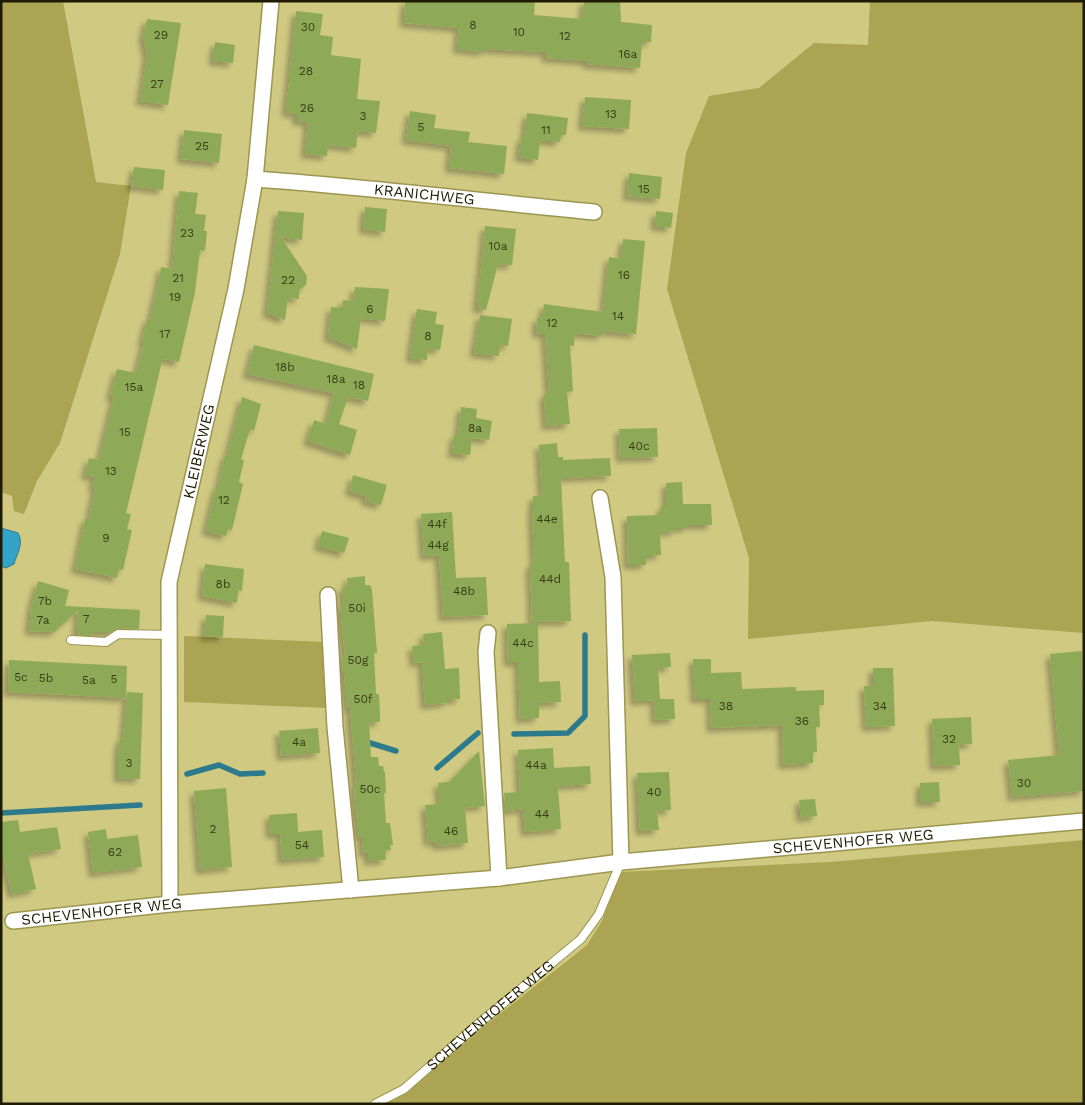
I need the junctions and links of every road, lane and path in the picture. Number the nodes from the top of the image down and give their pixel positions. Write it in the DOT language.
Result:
graph roads {
  1 [pos="272,1"];
  2 [pos="255,179"];
  3 [pos="594,212"];
  4 [pos="600,498"];
  5 [pos="328,595"];
  6 [pos="488,632"];
  7 [pos="169,635"];
  8 [pos="70,640"];
  9 [pos="1084,821"];
  10 [pos="622,862"];
  11 [pos="499,878"];
  12 [pos="351,890"];
  13 [pos="170,904"];
  14 [pos="10,921"];
  15 [pos="375,1104"];
  1 -- 2 [label="street, KLEIBERWEG"];
  2 -- 3 [label="street, KRANICHWEG"];
  2 -- 7 [label="street, KLEIBERWEG"];
  4 -- 10 [label="street, SCHEVENHOFER WEG"];
  5 -- 12 [label="street"];
  6 -- 11 [label="street"];
  7 -- 8 [label="lane"];
  7 -- 13 [label="street, KLEIBERWEG"];
  9 -- 10 [label="street, SCHEVENHOFER WEG"];
  10 -- 11 [label="street, SCHEVENHOFER WEG"];
  10 -- 15 [label="lane, SCHEVENHOFER WEG"];
  11 -- 12 [label="street, SCHEVENHOFER WEG"];
  12 -- 13 [label="street, SCHEVENHOFER WEG"];
  13 -- 14 [label="street, SCHEVENHOFER WEG"];
}
